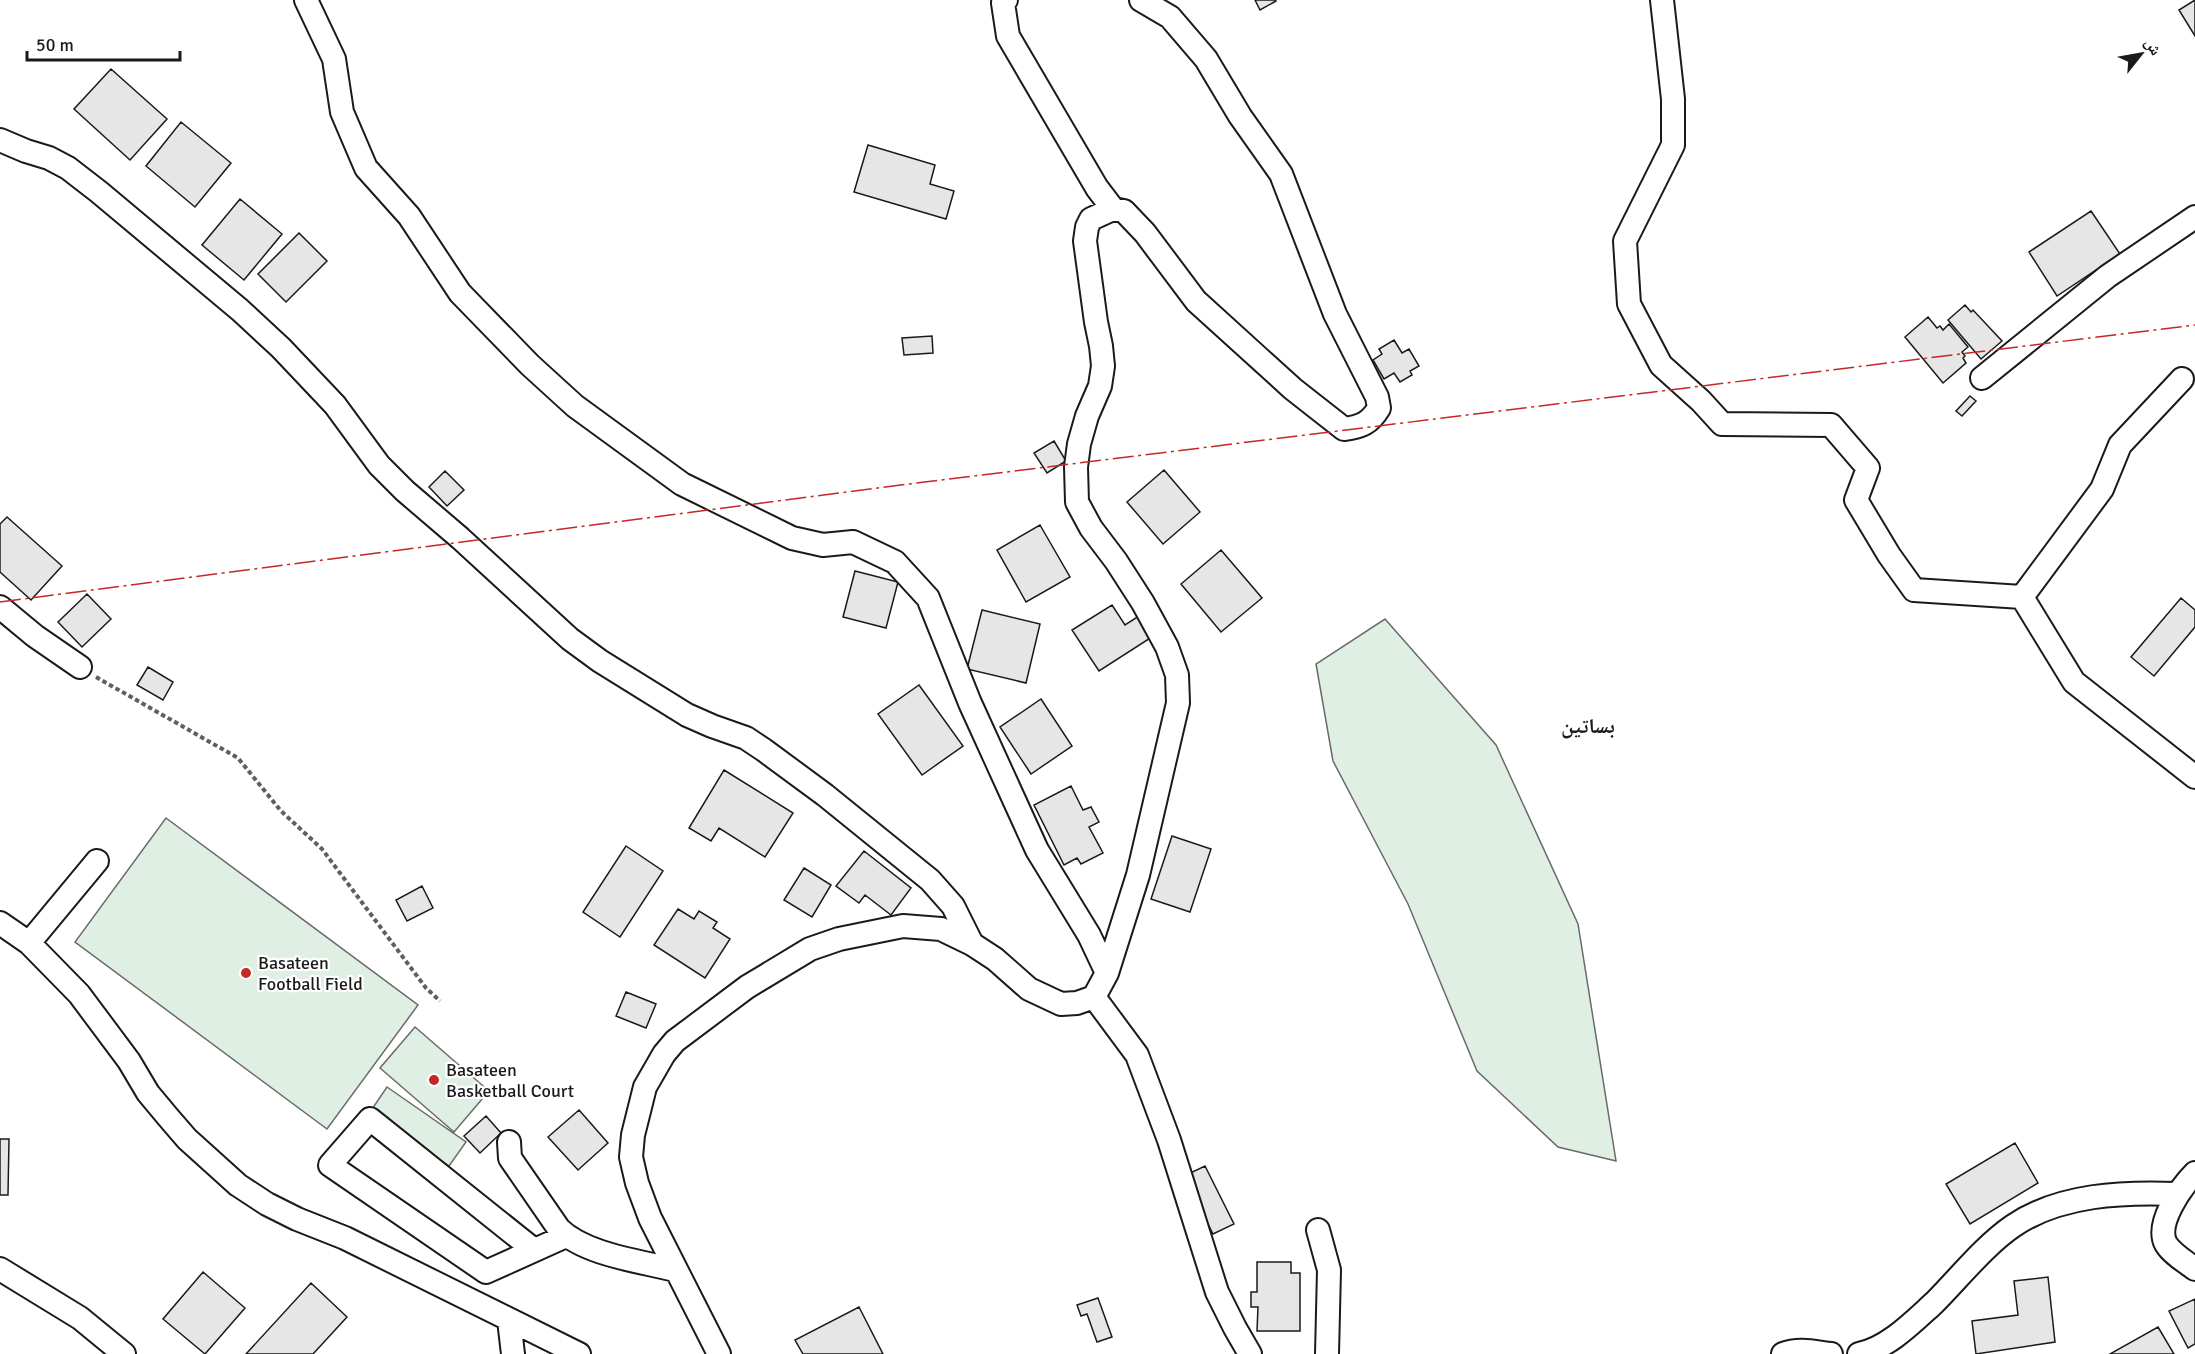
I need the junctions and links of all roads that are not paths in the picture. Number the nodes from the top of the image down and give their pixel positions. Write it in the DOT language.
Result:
graph roads {
  1 [pos="306,0"];
  2 [pos="1006,0"];
  3 [pos="1141,0"];
  4 [pos="1662,0"];
  5 [pos="0,140"];
  6 [pos="1113,208"];
  7 [pos="2195,217"];
  8 [pos="1982,378"];
  9 [pos="2182,379"];
  10 [pos="2022,597"];
  11 [pos="0,607"];
  12 [pos="80,667"];
  13 [pos="2195,777"];
  14 [pos="97,861"];
  15 [pos="0,923"];
  16 [pos="29,943"];
  17 [pos="972,944"];
  18 [pos="1107,973"];
  19 [pos="1094,997"];
  20 [pos="509,1142"];
  21 [pos="2195,1173"];
  22 [pos="2177,1194"];
  23 [pos="1318,1230"];
  24 [pos="566,1236"];
  25 [pos="534,1250"];
  26 [pos="0,1269"];
  27 [pos="2195,1269"];
  28 [pos="675,1270"];
  29 [pos="509,1320"];
  30 [pos="124,1354"];
  31 [pos="513,1354"];
  32 [pos="579,1354"];
  33 [pos="719,1354"];
  34 [pos="1250,1354"];
  35 [pos="1327,1354"];
  36 [pos="1783,1354"];
  37 [pos="1831,1354"];
  38 [pos="1859,1354"];
  1 -- 18 [label="street"];
  2 -- 6 [label="street"];
  3 -- 6 [label="street"];
  4 -- 10 [label="street"];
  5 -- 17 [label="street"];
  6 -- 18 [label="street"];
  7 -- 8 [label="street"];
  9 -- 10 [label="street"];
  10 -- 13 [label="street"];
  11 -- 12 [label="street"];
  14 -- 16 [label="street"];
  15 -- 16 [label="street"];
  16 -- 29 [label="street"];
  17 -- 19 [label="street"];
  17 -- 28 [label="street"];
  18 -- 19 [label="street"];
  19 -- 34 [label="street"];
  20 -- 24 [label="street"];
  21 -- 22 [label="street"];
  22 -- 27 [label="street"];
  22 -- 38 [label="street"];
  23 -- 35 [label="street"];
  24 -- 25 [label="street"];
  24 -- 28 [label="street"];
  25 -- 25 [label="street"];
  26 -- 30 [label="street"];
  28 -- 33 [label="street"];
  29 -- 31 [label="street"];
  29 -- 32 [label="street"];
  36 -- 37 [label="street"];
}
